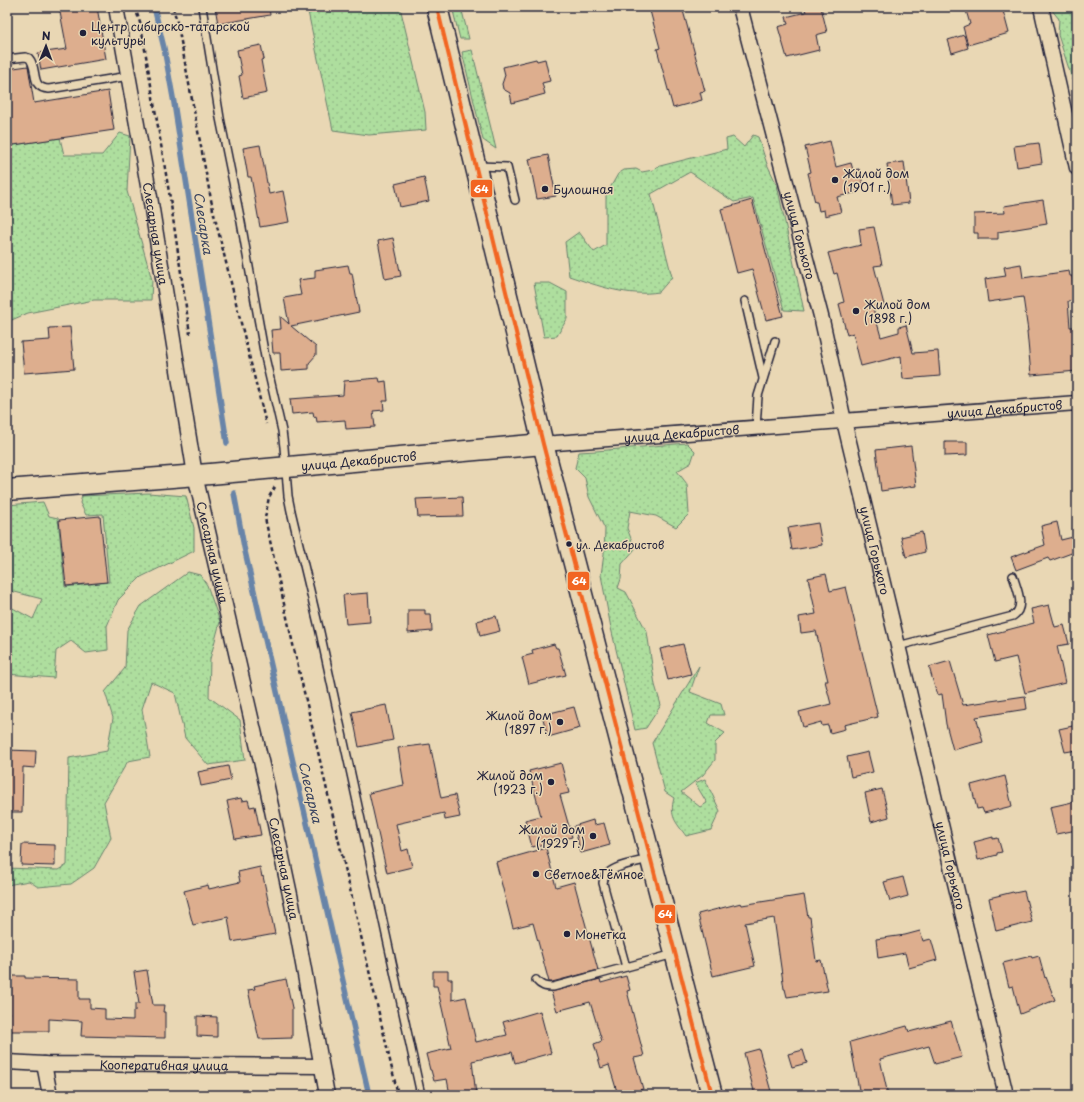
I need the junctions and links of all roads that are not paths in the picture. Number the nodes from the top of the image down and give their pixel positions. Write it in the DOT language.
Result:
graph roads {
  1 [pos="116,7"];
  2 [pos="202,7"];
  3 [pos="437,7"];
  4 [pos="740,7"];
  5 [pos="1041,7"];
  6 [pos="7,59"];
  7 [pos="129,76"];
  8 [pos="475,166"];
  9 [pos="1077,168"];
  10 [pos="515,200"];
  11 [pos="745,301"];
  12 [pos="775,341"];
  13 [pos="763,378"];
  14 [pos="1077,403"];
  15 [pos="844,421"];
  16 [pos="756,428"];
  17 [pos="543,444"];
  18 [pos="286,467"];
  19 [pos="195,475"];
  20 [pos="7,490"];
  21 [pos="1013,576"];
  22 [pos="898,646"];
  23 [pos="651,859"];
  24 [pos="676,953"];
  25 [pos="626,967"];
  26 [pos="536,980"];
  27 [pos="7,1062"];
  28 [pos="44,1064"];
  29 [pos="321,1066"];
  30 [pos="50,1095"];
  31 [pos="327,1095"];
  32 [pos="421,1095"];
  33 [pos="712,1095"];
  34 [pos="1006,1095"];
  1 -- 7 [label="street, Слесарная улица"];
  2 -- 18 [label="lane"];
  3 -- 8 [label="main road"];
  4 -- 15 [label="street, улица Горького"];
  5 -- 9 [label="street"];
  6 -- 7 [label="lane"];
  7 -- 19 [label="street, Слесарная улица"];
  8 -- 10 [label="lane"];
  8 -- 17 [label="main road"];
  11 -- 13 [label="lane"];
  12 -- 13 [label="lane"];
  13 -- 16 [label="lane"];
  14 -- 15 [label="street, улица Декабристов"];
  15 -- 16 [label="street, улица Декабристов"];
  15 -- 22 [label="street, улица Горького"];
  16 -- 17 [label="street, улица Декабристов"];
  17 -- 18 [label="main road, улица Декабристов"];
  17 -- 23 [label="main road"];
  18 -- 19 [label="main road, улица Декабристов"];
  18 -- 32 [label="lane"];
  19 -- 20 [label="main road"];
  19 -- 29 [label="street, Слесарная улица"];
  21 -- 22 [label="lane"];
  22 -- 34 [label="street, улица Горького"];
  23 -- 24 [label="main road"];
  23 -- 25 [label="lane"];
  24 -- 25 [label="lane"];
  24 -- 33 [label="main road"];
  25 -- 26 [label="lane"];
  27 -- 28 [label="street, Кооперативная улица"];
  28 -- 29 [label="street, Кооперативная улица"];
  28 -- 30 [label="street"];
  29 -- 31 [label="street, Слесарная улица"];
}
